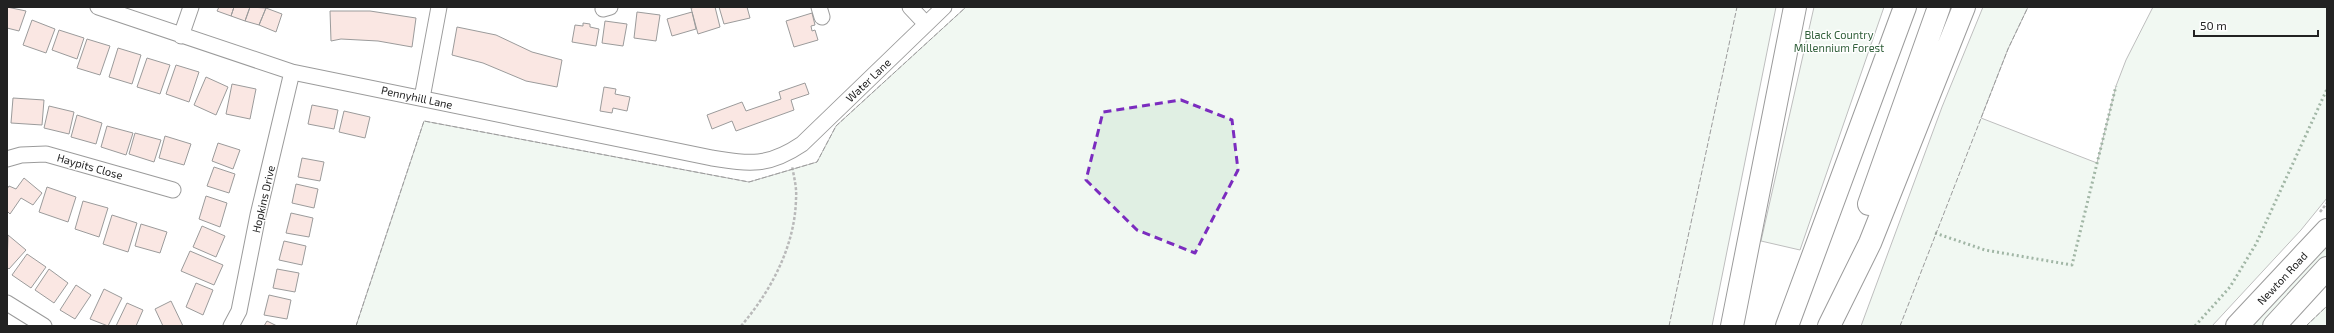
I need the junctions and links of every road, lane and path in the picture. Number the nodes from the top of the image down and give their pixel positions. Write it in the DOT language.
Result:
graph roads {
  1 [pos="98,7"];
  2 [pos="191,7"];
  3 [pos="439,7"];
  4 [pos="910,7"];
  5 [pos="944,7"];
  6 [pos="1795,7"];
  7 [pos="1905,7"];
  8 [pos="1939,7"];
  9 [pos="1964,7"];
  10 [pos="926,24"];
  11 [pos="181,36"];
  12 [pos="292,72"];
  13 [pos="422,98"];
  14 [pos="791,152"];
  15 [pos="7,159"];
  16 [pos="744,163"];
  17 [pos="173,190"];
  18 [pos="2327,230"];
  19 [pos="2327,268"];
  20 [pos="7,303"];
  21 [pos="44,326"];
  22 [pos="231,326"];
  23 [pos="742,326"];
  24 [pos="1732,326"];
  25 [pos="1787,326"];
  26 [pos="1826,326"];
  27 [pos="1829,326"];
  28 [pos="2237,326"];
  29 [pos="2274,326"];
  1 -- 11 [label="street, Pennyhill Lane"];
  2 -- 11 [label="street"];
  3 -- 13 [label="street"];
  4 -- 10 [label="street"];
  5 -- 10 [label="street, Water Lane"];
  6 -- 24 [label="highway"];
  7 -- 25 [label="highway"];
  8 -- 26 [label="highway"];
  9 -- 27 [label="highway"];
  10 -- 14 [label="street, Water Lane"];
  11 -- 12 [label="street, Pennyhill Lane"];
  12 -- 13 [label="street, Pennyhill Lane"];
  12 -- 22 [label="street, Hopkins Drive"];
  13 -- 16 [label="street, Pennyhill Lane"];
  14 -- 16 [label="street, Water Lane"];
  14 -- 23 [label="path"];
  15 -- 17 [label="street, Haypits Close"];
  18 -- 28 [label="highway, Newton Road"];
  19 -- 29 [label="highway"];
  20 -- 21 [label="street"];
}
